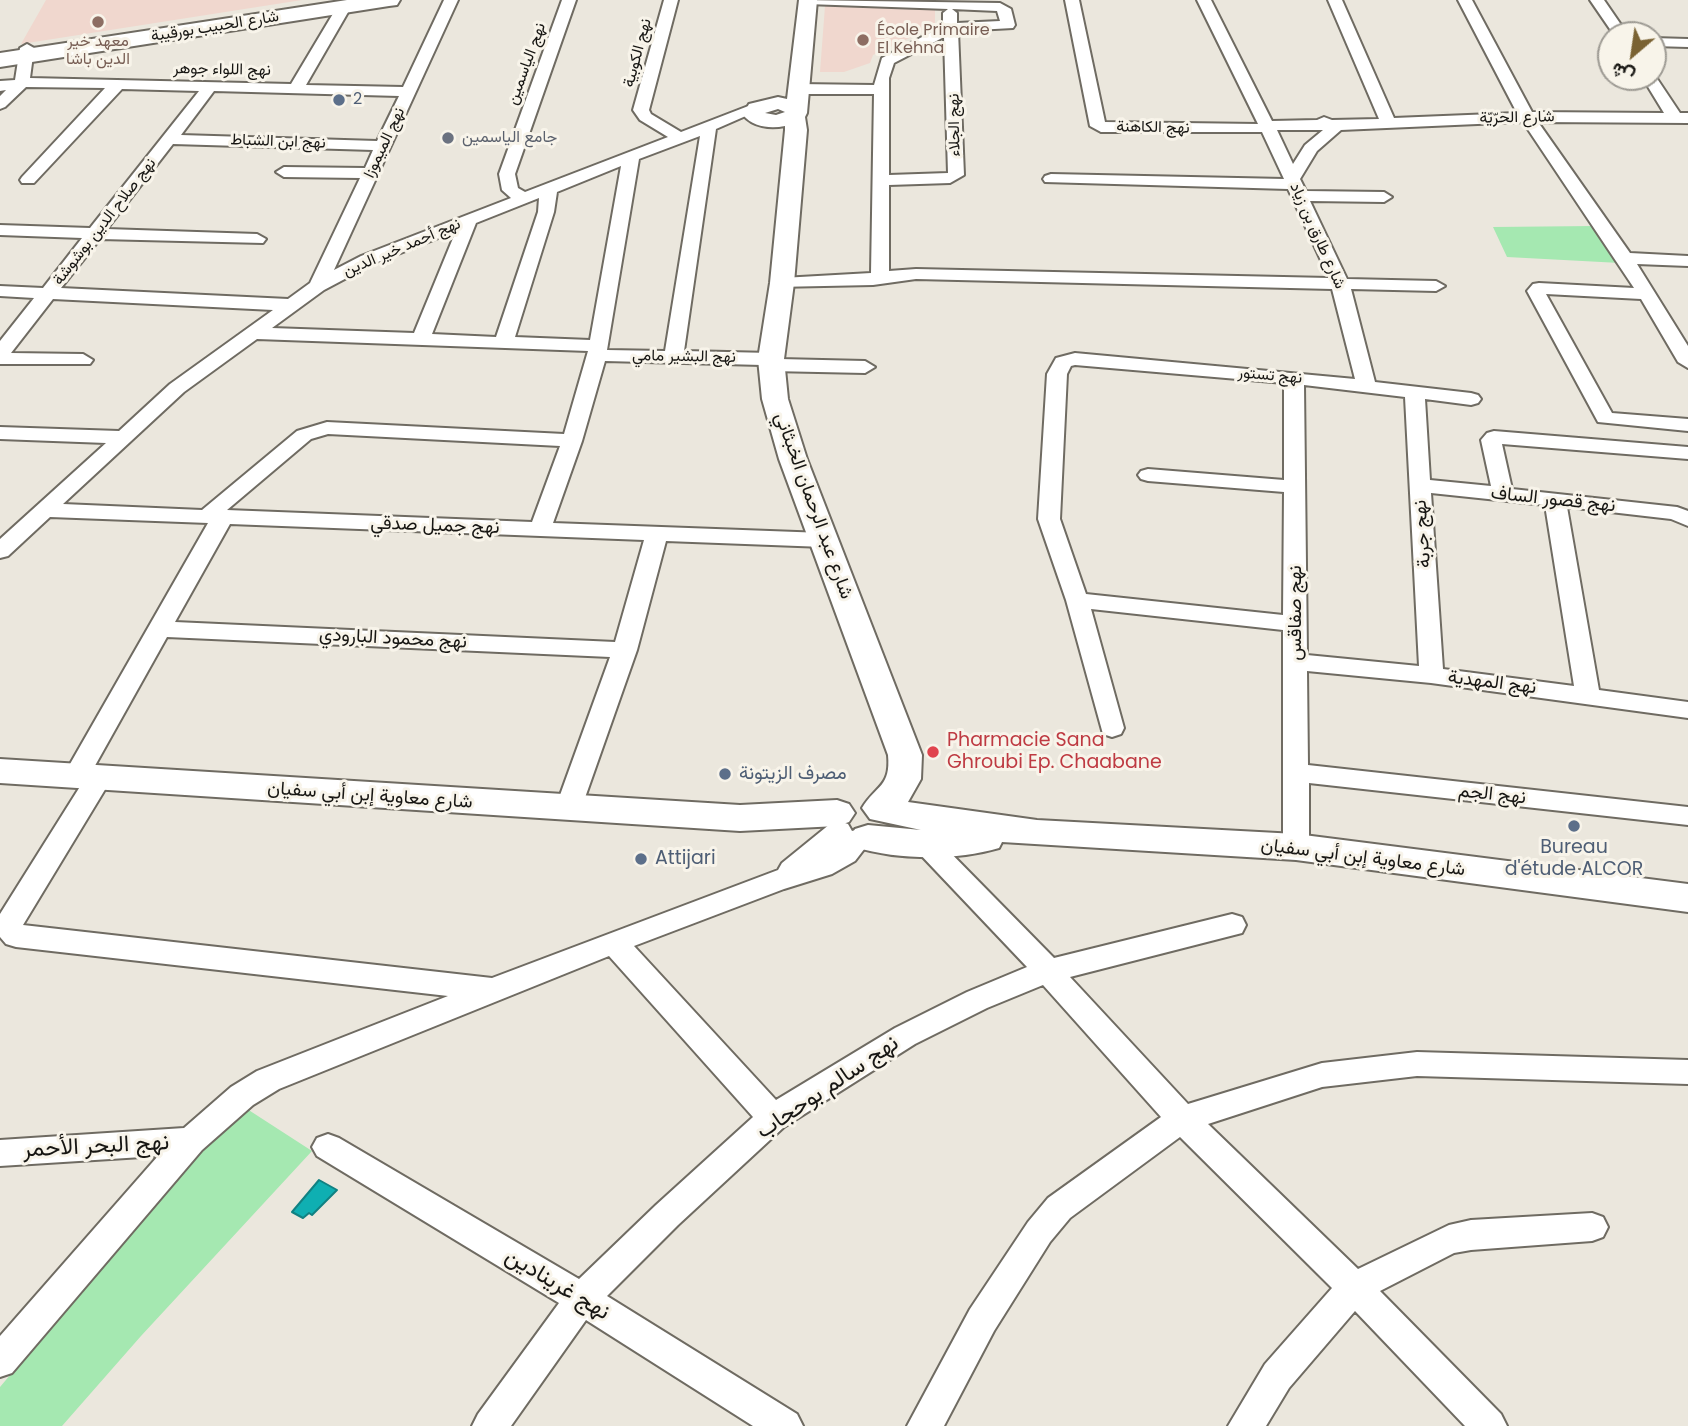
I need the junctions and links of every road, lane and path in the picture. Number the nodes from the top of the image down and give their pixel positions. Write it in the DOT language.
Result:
graph roads {
  1 [pos="389,0"];
  2 [pos="451,0"];
  3 [pos="569,0"];
  4 [pos="671,0"];
  5 [pos="808,0"];
  6 [pos="1072,0"];
  7 [pos="1204,0"];
  8 [pos="1335,0"];
  9 [pos="1465,0"];
  10 [pos="1597,0"];
  11 [pos="882,2"];
  12 [pos="950,3"];
  13 [pos="344,4"];
  14 [pos="1612,21"];
  15 [pos="952,27"];
  16 [pos="1667,42"];
  17 [pos="1688,43"];
  18 [pos="0,51"];
  19 [pos="34,52"];
  20 [pos="0,60"];
  21 [pos="28,83"];
  22 [pos="882,84"];
  23 [pos="117,85"];
  24 [pos="0,86"];
  25 [pos="209,88"];
  26 [pos="296,89"];
  27 [pos="1661,91"];
  28 [pos="409,92"];
  29 [pos="1249,93"];
  30 [pos="0,104"];
  31 [pos="782,109"];
  32 [pos="1527,117"];
  33 [pos="1684,119"];
  34 [pos="1388,122"];
  35 [pos="714,124"];
  36 [pos="1337,125"];
  37 [pos="1264,130"];
  38 [pos="679,137"];
  39 [pos="171,139"];
  40 [pos="384,146"];
  41 [pos="631,157"];
  42 [pos="284,173"];
  43 [pos="372,173"];
  44 [pos="1051,179"];
  45 [pos="28,180"];
  46 [pos="509,180"];
  47 [pos="882,180"];
  48 [pos="1295,186"];
  49 [pos="540,192"];
  50 [pos="1384,197"];
  51 [pos="477,217"];
  52 [pos="0,230"];
  53 [pos="96,234"];
  54 [pos="257,239"];
  55 [pos="1625,258"];
  56 [pos="1688,261"];
  57 [pos="879,273"];
  58 [pos="782,283"];
  59 [pos="1340,283"];
  60 [pos="318,286"];
  61 [pos="1436,286"];
  62 [pos="0,291"];
  63 [pos="49,293"];
  64 [pos="1646,293"];
  65 [pos="290,305"];
  66 [pos="250,333"];
  67 [pos="420,341"];
  68 [pos="503,344"];
  69 [pos="597,350"];
  70 [pos="0,356"];
  71 [pos="674,357"];
  72 [pos="83,360"];
  73 [pos="771,362"];
  74 [pos="1688,362"];
  75 [pos="865,367"];
  76 [pos="1294,378"];
  77 [pos="1366,386"];
  78 [pos="1415,392"];
  79 [pos="1471,398"];
  80 [pos="1688,425"];
  81 [pos="0,433"];
  82 [pos="123,438"];
  83 [pos="572,441"];
  84 [pos="1688,453"];
  85 [pos="1148,475"];
  86 [pos="1420,485"];
  87 [pos="1296,487"];
  88 [pos="1503,494"];
  89 [pos="1555,499"];
  90 [pos="47,510"];
  91 [pos="214,518"];
  92 [pos="1687,518"];
  93 [pos="0,527"];
  94 [pos="25,529"];
  95 [pos="540,530"];
  96 [pos="657,534"];
  97 [pos="824,540"];
  98 [pos="0,551"];
  99 [pos="1077,600"];
  100 [pos="1297,624"];
  101 [pos="160,629"];
  102 [pos="625,650"];
  103 [pos="1296,663"];
  104 [pos="1432,675"];
  105 [pos="1588,695"];
  106 [pos="1688,710"];
  107 [pos="1112,728"];
  108 [pos="900,744"];
  109 [pos="0,771"];
  110 [pos="1296,773"];
  111 [pos="87,778"];
  112 [pos="905,780"];
  113 [pos="568,809"];
  114 [pos="1688,816"];
  115 [pos="858,821"];
  116 [pos="973,825"];
  117 [pos="1037,833"];
  118 [pos="926,844"];
  119 [pos="1296,847"];
  120 [pos="1688,898"];
  121 [pos="1232,925"];
  122 [pos="614,942"];
  123 [pos="1048,971"];
  124 [pos="493,989"];
  125 [pos="1688,1072"];
  126 [pos="774,1118"];
  127 [pos="1182,1119"];
  128 [pos="191,1141"];
  129 [pos="328,1147"];
  130 [pos="0,1153"];
  131 [pos="1592,1227"];
  132 [pos="1354,1287"];
  133 [pos="582,1299"];
  134 [pos="0,1361"];
  135 [pos="490,1426"];
  136 [pos="785,1426"];
  137 [pos="925,1426"];
  138 [pos="1246,1426"];
  139 [pos="1489,1426"];
  1 -- 13 [label="main road, شارع الحبيب بورقيبة"];
  2 -- 28 [label="street, نهج الميموزا"];
  3 -- 46 [label="street, نهج الياسمين"];
  4 -- 38 [label="street, نهج الكوبية"];
  5 -- 11 [label="street"];
  5 -- 31 [label="main road, شارع عبد الرحمان الخبثاني"];
  6 -- 37 [label="street, نهج الكاهنة"];
  7 -- 29 [label="street"];
  8 -- 34 [label="street"];
  9 -- 32 [label="street"];
  10 -- 14 [label="street"];
  11 -- 12 [label="street"];
  12 -- 15 [label="street, نهج الجلاء"];
  12 -- 15 [label="street"];
  13 -- 19 [label="main road, شارع الحبيب بورقيبة"];
  13 -- 26 [label="street"];
  15 -- 22 [label="street"];
  15 -- 47 [label="street, نهج الجلاء"];
  16 -- 17 [label="street"];
  18 -- 19 [label="main road"];
  19 -- 20 [label="main road, شارع الحبيب بورقيبة"];
  19 -- 21 [label="street"];
  21 -- 23 [label="street, نهج اللواء جوهر"];
  21 -- 24 [label="street, نهج اللواء جوهر"];
  21 -- 30 [label="street"];
  22 -- 31 [label="street, نهج أحمد خير الدين"];
  22 -- 47 [label="street"];
  23 -- 25 [label="street, نهج اللواء جوهر"];
  23 -- 45 [label="street"];
  25 -- 26 [label="street, نهج اللواء جوهر"];
  25 -- 39 [label="street, نهج صلاح الدين بوشوشة"];
  26 -- 28 [label="street, نهج اللواء جوهر"];
  27 -- 33 [label="street"];
  28 -- 40 [label="street, نهج الميموزا"];
  29 -- 36 [label="street, شارع الحرّيّة"];
  29 -- 37 [label="street, شارع طارق بن زياد"];
  31 -- 35 [label="street, نهج أحمد خير الدين"];
  31 -- 58 [label="main road, شارع عبد الرحمان الخبثاني"];
  32 -- 33 [label="street, شارع الحرّيّة"];
  32 -- 34 [label="street, شارع الحرّيّة"];
  32 -- 55 [label="street"];
  34 -- 36 [label="street, شارع الحرّيّة"];
  35 -- 38 [label="street, نهج أحمد خير الدين"];
  35 -- 71 [label="street"];
  36 -- 37 [label="street, شارع الحرّيّة"];
  36 -- 48 [label="street"];
  37 -- 48 [label="street, شارع طارق بن زياد"];
  38 -- 41 [label="street, نهج أحمد خير الدين"];
  39 -- 40 [label="street, نهج ابن الشباط"];
  39 -- 53 [label="street, نهج صلاح الدين بوشوشة"];
  40 -- 43 [label="street, نهج الميموزا"];
  41 -- 49 [label="street, نهج أحمد خير الدين"];
  41 -- 69 [label="street"];
  42 -- 43 [label="street"];
  43 -- 60 [label="street, نهج الميموزا"];
  44 -- 48 [label="street"];
  46 -- 49 [label="street"];
  46 -- 49 [label="street"];
  46 -- 51 [label="street"];
  47 -- 57 [label="street"];
  48 -- 50 [label="street"];
  48 -- 59 [label="street, شارع طارق بن زياد"];
  49 -- 51 [label="street, نهج أحمد خير الدين"];
  49 -- 68 [label="street"];
  51 -- 60 [label="street, نهج أحمد خير الدين"];
  51 -- 67 [label="street"];
  52 -- 53 [label="street"];
  53 -- 54 [label="street"];
  53 -- 63 [label="street, نهج صلاح الدين بوشوشة"];
  55 -- 56 [label="street"];
  55 -- 64 [label="street"];
  57 -- 58 [label="street"];
  57 -- 59 [label="street"];
  58 -- 73 [label="main road, شارع عبد الرحمان الخبثاني"];
  59 -- 61 [label="street"];
  59 -- 77 [label="street, شارع طارق بن زياد"];
  60 -- 65 [label="street, نهج أحمد خير الدين"];
  62 -- 63 [label="street"];
  63 -- 65 [label="street"];
  63 -- 70 [label="street, نهج صلاح الدين بوشوشة"];
  64 -- 74 [label="street"];
  64 -- 80 [label="street"];
  65 -- 66 [label="street, نهج أحمد خير الدين"];
  66 -- 67 [label="street, نهج البشير مامي"];
  66 -- 82 [label="street, نهج أحمد خير الدين"];
  67 -- 68 [label="street, نهج البشير مامي"];
  68 -- 69 [label="street, نهج البشير مامي"];
  69 -- 71 [label="street, نهج البشير مامي"];
  69 -- 83 [label="street"];
  70 -- 72 [label="street"];
  71 -- 73 [label="street, نهج البشير مامي"];
  73 -- 75 [label="street, نهج البشير مامي"];
  73 -- 97 [label="main road, شارع عبد الرحمان الخبثاني"];
  76 -- 77 [label="street, نهج تستور"];
  76 -- 87 [label="street, نهج صفاقس"];
  76 -- 99 [label="street, نهج تستور"];
  77 -- 78 [label="street, نهج تستور"];
  78 -- 79 [label="street, نهج تستور"];
  78 -- 86 [label="street, نهج جربة"];
  81 -- 82 [label="street"];
  82 -- 90 [label="street, نهج أحمد خير الدين"];
  83 -- 91 [label="street"];
  83 -- 95 [label="street"];
  84 -- 88 [label="street"];
  85 -- 87 [label="street"];
  86 -- 88 [label="street, نهج قصور الساف"];
  86 -- 104 [label="street, نهج جربة"];
  87 -- 100 [label="street, نهج صفاقس"];
  88 -- 89 [label="street, نهج قصور الساف"];
  89 -- 92 [label="street, نهج قصور الساف"];
  89 -- 105 [label="street"];
  90 -- 91 [label="street, نهج جميل صدقي"];
  90 -- 94 [label="street, نهج أحمد خير الدين"];
  91 -- 95 [label="street, نهج جميل صدقي"];
  91 -- 101 [label="street"];
  93 -- 94 [label="street"];
  94 -- 98 [label="street, نهج أحمد خير الدين"];
  95 -- 96 [label="street, نهج جميل صدقي"];
  96 -- 97 [label="street, نهج جميل صدقي"];
  96 -- 102 [label="street"];
  97 -- 108 [label="main road, شارع عبد الرحمان الخبثاني"];
  99 -- 100 [label="street"];
  99 -- 107 [label="street"];
  100 -- 103 [label="street, نهج صفاقس"];
  101 -- 102 [label="street, نهج محمود البارودي"];
  101 -- 111 [label="street"];
  102 -- 113 [label="street"];
  103 -- 104 [label="street, نهج المهدية"];
  103 -- 110 [label="street, نهج صفاقس"];
  104 -- 105 [label="street, نهج المهدية"];
  105 -- 106 [label="street, نهج المهدية"];
  108 -- 112 [label="main road, شارع عبد الرحمان الخبثاني"];
  108 -- 115 [label="main road"];
  109 -- 111 [label="main road, شارع معاوية إبن أبي سفيان"];
  110 -- 114 [label="street, نهج الجم"];
  110 -- 119 [label="street, نهج صفاقس"];
  111 -- 113 [label="main road, شارع معاوية إبن أبي سفيان"];
  111 -- 124 [label="street"];
  112 -- 115 [label="main road"];
  112 -- 116 [label="main road"];
  113 -- 115 [label="main road, شارع معاوية إبن أبي سفيان"];
  115 -- 116 [label="main road, شارع معاوية إبن أبي سفيان"];
  115 -- 118 [label="main road, شارع معاوية إبن أبي سفيان"];
  115 -- 122 [label="street"];
  116 -- 117 [label="main road, شارع معاوية إبن أبي سفيان"];
  117 -- 118 [label="main road, شارع معاوية إبن أبي سفيان"];
  117 -- 119 [label="main road, شارع معاوية إبن أبي سفيان"];
  118 -- 123 [label="street"];
  119 -- 120 [label="main road, شارع معاوية إبن أبي سفيان"];
  121 -- 123 [label="street, نهج سالم بوحجاب"];
  122 -- 124 [label="street"];
  122 -- 126 [label="street"];
  123 -- 126 [label="street, نهج سالم بوحجاب"];
  123 -- 127 [label="street"];
  124 -- 128 [label="street"];
  125 -- 127 [label="street"];
  126 -- 133 [label="street, نهج سالم بوحجاب"];
  127 -- 132 [label="street"];
  127 -- 137 [label="street"];
  128 -- 130 [label="street, نهج البحر الأحمر"];
  128 -- 134 [label="street"];
  129 -- 133 [label="street, نهج غرينادين"];
  131 -- 132 [label="street"];
  132 -- 138 [label="street"];
  132 -- 139 [label="street"];
  133 -- 135 [label="street, نهج سالم بوحجاب"];
  133 -- 136 [label="street, نهج غرينادين"];
}
